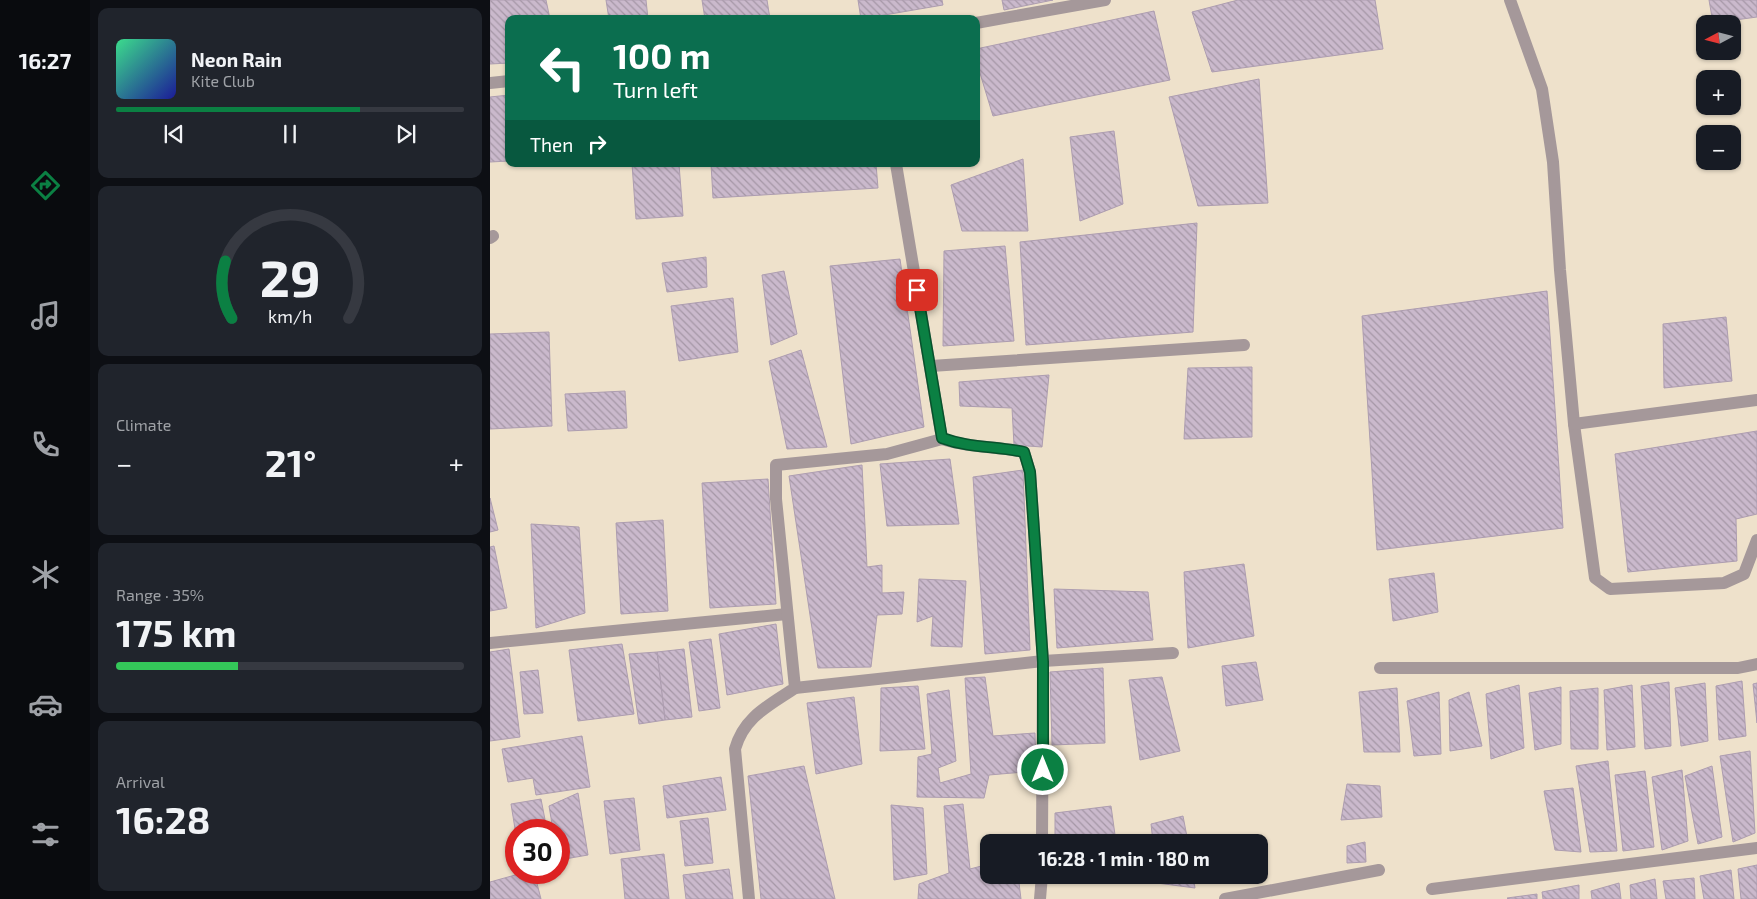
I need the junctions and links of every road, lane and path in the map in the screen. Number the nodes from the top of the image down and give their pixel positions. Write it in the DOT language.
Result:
graph roads {
  1 [pos="1105,0"];
  2 [pos="1510,0"];
  3 [pos="980,22"];
  4 [pos="505,81"];
  5 [pos="490,83"];
  6 [pos="897,167"];
  7 [pos="1244,345"];
  8 [pos="931,366"];
  9 [pos="1757,400"];
  10 [pos="1574,424"];
  11 [pos="942,438"];
  12 [pos="1757,540"];
  13 [pos="787,614"];
  14 [pos="490,643"];
  15 [pos="1173,653"];
  16 [pos="1043,662"];
  17 [pos="1757,664"];
  18 [pos="1380,668"];
  19 [pos="795,688"];
  20 [pos="1042,834"];
  21 [pos="1757,848"];
  22 [pos="1379,870"];
  23 [pos="1041,884"];
  24 [pos="1432,889"];
  25 [pos="749,899"];
  26 [pos="1040,899"];
  27 [pos="1225,899"];
  1 -- 3 [label="street"];
  2 -- 10 [label="street"];
  4 -- 5 [label="street"];
  6 -- 8 [label="street"];
  7 -- 8 [label="street"];
  8 -- 11 [label="street"];
  9 -- 10 [label="street"];
  10 -- 12 [label="street"];
  11 -- 13 [label="street"];
  11 -- 16 [label="street"];
  13 -- 14 [label="street"];
  13 -- 19 [label="street"];
  15 -- 16 [label="street"];
  16 -- 19 [label="street"];
  16 -- 20 [label="street"];
  17 -- 18 [label="street"];
  19 -- 25 [label="street"];
  21 -- 24 [label="street"];
  22 -- 27 [label="street"];
  23 -- 26 [label="street"];
}
